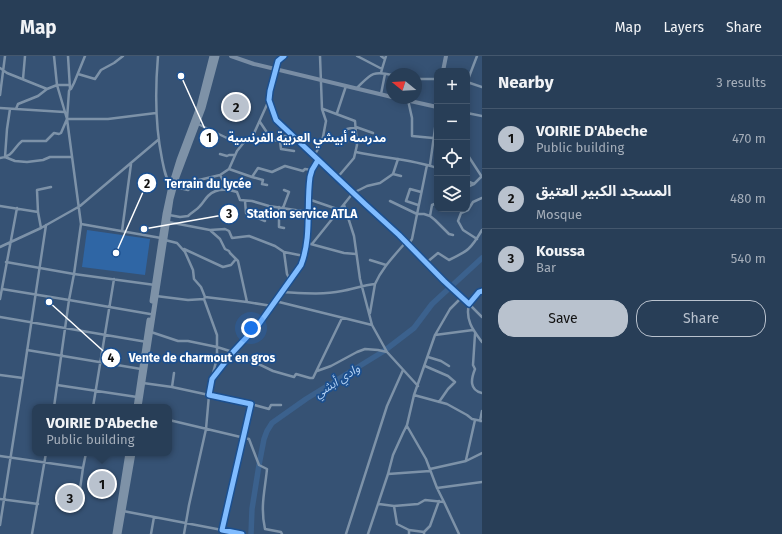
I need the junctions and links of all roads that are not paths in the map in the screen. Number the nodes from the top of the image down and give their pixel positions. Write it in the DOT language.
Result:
graph roads {
  1 [pos="6,56"];
  2 [pos="25,56"];
  3 [pos="54,56"];
  4 [pos="68,56"];
  5 [pos="85,56"];
  6 [pos="123,56"];
  7 [pos="158,56"];
  8 [pos="212,56"];
  9 [pos="217,56"];
  10 [pos="231,56"];
  11 [pos="279,56"];
  12 [pos="284,56"];
  13 [pos="320,56"];
  14 [pos="357,56"];
  15 [pos="382,56"];
  16 [pos="446,56"];
  17 [pos="477,56"];
  18 [pos="386,58"];
  19 [pos="278,61"];
  20 [pos="0,68"];
  21 [pos="444,68"];
  22 [pos="275,69"];
  23 [pos="382,69"];
  24 [pos="4,70"];
  25 [pos="383,73"];
  26 [pos="78,74"];
  27 [pos="386,74"];
  28 [pos="470,74"];
  29 [pos="23,79"];
  30 [pos="422,79"];
  31 [pos="434,79"];
  32 [pos="321,80"];
  33 [pos="470,83"];
  34 [pos="57,85"];
  35 [pos="70,85"];
  36 [pos="346,86"];
  37 [pos="482,87"];
  38 [pos="357,88"];
  39 [pos="47,89"];
  40 [pos="70,89"];
  41 [pos="380,94"];
  42 [pos="0,95"];
  43 [pos="386,96"];
  44 [pos="269,100"];
  45 [pos="422,103"];
  46 [pos="409,104"];
  47 [pos="434,106"];
  48 [pos="0,108"];
  49 [pos="10,109"];
  50 [pos="16,109"];
  51 [pos="322,109"];
  52 [pos="64,112"];
  53 [pos="156,113"];
  54 [pos="337,113"];
  55 [pos="470,114"];
  56 [pos="482,116"];
  57 [pos="67,119"];
  58 [pos="259,122"];
  59 [pos="198,124"];
  60 [pos="356,126"];
  61 [pos="373,133"];
  62 [pos="292,134"];
  63 [pos="434,135"];
  64 [pos="433,138"];
  65 [pos="158,140"];
  66 [pos="245,141"];
  67 [pos="280,141"];
  68 [pos="347,142"];
  69 [pos="294,151"];
  70 [pos="356,152"];
  71 [pos="220,154"];
  72 [pos="235,155"];
  73 [pos="314,156"];
  74 [pos="5,157"];
  75 [pos="71,157"];
  76 [pos="0,158"];
  77 [pos="470,158"];
  78 [pos="398,159"];
  79 [pos="318,160"];
  80 [pos="132,163"];
  81 [pos="428,165"];
  82 [pos="434,167"];
  83 [pos="229,169"];
  84 [pos="312,170"];
  85 [pos="394,174"];
  86 [pos="220,175"];
  87 [pos="401,176"];
  88 [pos="482,176"];
  89 [pos="252,177"];
  90 [pos="337,178"];
  91 [pos="470,182"];
  92 [pos="474,184"];
  93 [pos="267,185"];
  94 [pos="172,186"];
  95 [pos="470,186"];
  96 [pos="51,187"];
  97 [pos="228,189"];
  98 [pos="284,190"];
  99 [pos="421,192"];
  100 [pos="353,193"];
  101 [pos="482,198"];
  102 [pos="308,199"];
  103 [pos="245,201"];
  104 [pos="390,202"];
  105 [pos="344,205"];
  106 [pos="418,205"];
  107 [pos="434,205"];
  108 [pos="0,206"];
  109 [pos="80,206"];
  110 [pos="281,207"];
  111 [pos="17,208"];
  112 [pos="340,210"];
  113 [pos="38,212"];
  114 [pos="308,212"];
  115 [pos="168,214"];
  116 [pos="416,214"];
  117 [pos="430,216"];
  118 [pos="265,221"];
  119 [pos="168,222"];
  120 [pos="81,224"];
  121 [pos="46,225"];
  122 [pos="41,228"];
  123 [pos="284,228"];
  124 [pos="210,230"];
  125 [pos="482,230"];
  126 [pos="122,231"];
  127 [pos="453,235"];
  128 [pos="163,239"];
  129 [pos="477,239"];
  130 [pos="406,242"];
  131 [pos="10,243"];
  132 [pos="307,243"];
  133 [pos="312,244"];
  134 [pos="408,245"];
  135 [pos="0,246"];
  136 [pos="182,248"];
  137 [pos="284,252"];
  138 [pos="356,254"];
  139 [pos="304,256"];
  140 [pos="236,259"];
  141 [pos="370,260"];
  142 [pos="6,262"];
  143 [pos="426,263"];
  144 [pos="386,265"];
  145 [pos="40,268"];
  146 [pos="74,274"];
  147 [pos="114,278"];
  148 [pos="290,281"];
  149 [pos="376,284"];
  150 [pos="156,285"];
  151 [pos="362,286"];
  152 [pos="2,289"];
  153 [pos="482,291"];
  154 [pos="282,292"];
  155 [pos="35,295"];
  156 [pos="156,296"];
  157 [pos="0,298"];
  158 [pos="204,298"];
  159 [pos="461,298"];
  160 [pos="69,300"];
  161 [pos="275,301"];
  162 [pos="246,302"];
  163 [pos="469,304"];
  164 [pos="272,306"];
  165 [pos="110,307"];
  166 [pos="150,314"];
  167 [pos="370,314"];
  168 [pos="482,317"];
  169 [pos="0,318"];
  170 [pos="342,318"];
  171 [pos="31,323"];
  172 [pos="372,325"];
  173 [pos="64,328"];
  174 [pos="473,330"];
  175 [pos="151,332"];
  176 [pos="475,334"];
  177 [pos="105,335"];
  178 [pos="435,335"];
  179 [pos="147,342"];
  180 [pos="482,342"];
  181 [pos="217,347"];
  182 [pos="27,350"];
  183 [pos="233,352"];
  184 [pos="387,352"];
  185 [pos="61,355"];
  186 [pos="428,357"];
  187 [pos="100,361"];
  188 [pos="425,366"];
  189 [pos="449,366"];
  190 [pos="141,369"];
  191 [pos="403,370"];
  192 [pos="317,372"];
  193 [pos="174,374"];
  194 [pos="0,375"];
  195 [pos="23,378"];
  196 [pos="212,379"];
  197 [pos="143,383"];
  198 [pos="57,385"];
  199 [pos="418,386"];
  200 [pos="172,387"];
  201 [pos="96,391"];
  202 [pos="482,393"];
  203 [pos="414,394"];
  204 [pos="209,395"];
  205 [pos="137,397"];
  206 [pos="438,402"];
  207 [pos="54,404"];
  208 [pos="94,404"];
  209 [pos="136,404"];
  210 [pos="140,404"];
  211 [pos="251,404"];
  212 [pos="281,405"];
  213 [pos="482,410"];
  214 [pos="475,420"];
  215 [pos="172,421"];
  216 [pos="481,421"];
  217 [pos="407,425"];
  218 [pos="206,429"];
  219 [pos="243,437"];
  220 [pos="482,453"];
  221 [pos="0,456"];
  222 [pos="46,456"];
  223 [pos="85,456"];
  224 [pos="130,456"];
  225 [pos="10,458"];
  226 [pos="466,461"];
  227 [pos="45,462"];
  228 [pos="83,468"];
  229 [pos="430,470"];
  230 [pos="388,474"];
  231 [pos="482,482"];
  232 [pos="437,488"];
  233 [pos="80,489"];
  234 [pos="0,499"];
  235 [pos="4,500"];
  236 [pos="438,501"];
  237 [pos="444,502"];
  238 [pos="38,504"];
  239 [pos="378,504"];
  240 [pos="394,506"];
  241 [pos="121,511"];
  242 [pos="154,517"];
  243 [pos="186,523"];
  244 [pos="0,525"];
  245 [pos="222,530"];
  246 [pos="409,530"];
  247 [pos="424,533"];
  248 [pos="32,534"];
  249 [pos="116,534"];
  250 [pos="119,534"];
  251 [pos="151,534"];
  252 [pos="184,534"];
  253 [pos="222,534"];
  254 [pos="242,534"];
  255 [pos="282,534"];
  256 [pos="346,534"];
  257 [pos="368,534"];
  258 [pos="409,534"];
  259 [pos="459,534"];
  1 -- 24 [label="street"];
  2 -- 29 [label="street"];
  3 -- 34 [label="street"];
  4 -- 35 [label="street"];
  5 -- 26 [label="street"];
  6 -- 26 [label="street"];
  7 -- 53 [label="street"];
  8 -- 94 [label="highway"];
  9 -- 59 [label="highway"];
  10 -- 22 [label="street"];
  11 -- 19 [label="street"];
  12 -- 19 [label="street"];
  13 -- 32 [label="street"];
  14 -- 23 [label="street"];
  15 -- 18 [label="street"];
  16 -- 21 [label="street"];
  17 -- 28 [label="street"];
  18 -- 23 [label="street"];
  19 -- 22 [label="street"];
  20 -- 24 [label="street"];
  22 -- 32 [label="street"];
  22 -- 44 [label="street"];
  23 -- 25 [label="street"];
  24 -- 29 [label="street"];
  24 -- 42 [label="street"];
  25 -- 27 [label="street"];
  25 -- 38 [label="street"];
  25 -- 41 [label="street"];
  26 -- 40 [label="street"];
  29 -- 39 [label="street"];
  30 -- 31 [label="street"];
  32 -- 36 [label="street"];
  32 -- 51 [label="street"];
  33 -- 37 [label="street"];
  34 -- 35 [label="street"];
  34 -- 39 [label="street"];
  34 -- 52 [label="street"];
  35 -- 40 [label="street"];
  36 -- 38 [label="street"];
  36 -- 54 [label="street"];
  38 -- 41 [label="street"];
  39 -- 50 [label="street"];
  40 -- 57 [label="street"];
  41 -- 43 [label="street"];
  44 -- 58 [label="street"];
  44 -- 62 [label="street"];
  45 -- 47 [label="street"];
  46 -- 64 [label="street"];
  48 -- 49 [label="street"];
  49 -- 50 [label="street"];
  49 -- 74 [label="street"];
  50 -- 52 [label="street"];
  51 -- 54 [label="street"];
  51 -- 73 [label="street"];
  52 -- 57 [label="street"];
  53 -- 57 [label="street"];
  53 -- 65 [label="street"];
  54 -- 60 [label="street"];
  55 -- 56 [label="street"];
  57 -- 74 [label="street"];
  57 -- 75 [label="street"];
  58 -- 66 [label="street"];
  58 -- 67 [label="street"];
  59 -- 66 [label="street"];
  59 -- 94 [label="highway"];
  60 -- 61 [label="street"];
  60 -- 68 [label="street"];
  60 -- 70 [label="street"];
  62 -- 67 [label="street"];
  62 -- 73 [label="street"];
  63 -- 64 [label="street"];
  64 -- 81 [label="street"];
  65 -- 80 [label="street"];
  65 -- 94 [label="street"];
  66 -- 72 [label="street"];
  67 -- 69 [label="street"];
  70 -- 78 [label="street"];
  70 -- 90 [label="street"];
  71 -- 72 [label="street"];
  72 -- 83 [label="street"];
  73 -- 79 [label="street"];
  74 -- 75 [label="street"];
  74 -- 76 [label="street"];
  75 -- 109 [label="street"];
  77 -- 88 [label="street"];
  78 -- 81 [label="street"];
  78 -- 85 [label="street"];
  79 -- 84 [label="street"];
  79 -- 90 [label="street"];
  80 -- 109 [label="street"];
  80 -- 126 [label="street"];
  81 -- 82 [label="street"];
  81 -- 99 [label="street"];
  83 -- 86 [label="street"];
  83 -- 89 [label="street"];
  84 -- 89 [label="street"];
  84 -- 102 [label="street"];
  85 -- 87 [label="street"];
  85 -- 100 [label="street"];
  86 -- 94 [label="street"];
  86 -- 97 [label="street"];
  88 -- 92 [label="street"];
  89 -- 93 [label="street"];
  90 -- 100 [label="street"];
  91 -- 92 [label="street"];
  92 -- 95 [label="street"];
  94 -- 115 [label="highway"];
  94 -- 128 [label="highway"];
  96 -- 113 [label="street"];
  97 -- 103 [label="street"];
  97 -- 115 [label="street"];
  98 -- 110 [label="street"];
  99 -- 106 [label="street"];
  99 -- 106 [label="street"];
  100 -- 105 [label="street"];
  100 -- 130 [label="street"];
  101 -- 129 [label="street"];
  102 -- 112 [label="street"];
  102 -- 114 [label="street"];
  103 -- 110 [label="street"];
  103 -- 118 [label="street"];
  104 -- 116 [label="street"];
  105 -- 112 [label="street"];
  105 -- 138 [label="street"];
  106 -- 116 [label="street"];
  107 -- 117 [label="street"];
  108 -- 111 [label="street"];
  109 -- 120 [label="street"];
  109 -- 121 [label="street"];
  110 -- 114 [label="street"];
  110 -- 123 [label="street"];
  111 -- 113 [label="street"];
  111 -- 131 [label="street"];
  112 -- 133 [label="street"];
  113 -- 122 [label="street"];
  114 -- 132 [label="street"];
  115 -- 119 [label="highway"];
  116 -- 117 [label="street"];
  116 -- 134 [label="street"];
  117 -- 127 [label="street"];
  119 -- 124 [label="street"];
  119 -- 128 [label="highway"];
  120 -- 126 [label="street"];
  120 -- 146 [label="street"];
  121 -- 122 [label="street"];
  121 -- 145 [label="street"];
  122 -- 131 [label="street"];
  124 -- 137 [label="street"];
  124 -- 140 [label="street"];
  125 -- 129 [label="street"];
  126 -- 128 [label="street"];
  128 -- 136 [label="street"];
  128 -- 150 [label="highway"];
  129 -- 143 [label="street"];
  130 -- 134 [label="street"];
  130 -- 144 [label="street"];
  131 -- 135 [label="street"];
  131 -- 142 [label="street"];
  132 -- 133 [label="street"];
  132 -- 139 [label="street"];
  133 -- 138 [label="street"];
  134 -- 143 [label="street"];
  136 -- 140 [label="street"];
  136 -- 158 [label="street"];
  137 -- 139 [label="street"];
  137 -- 148 [label="street"];
  138 -- 151 [label="street"];
  139 -- 148 [label="street"];
  140 -- 162 [label="street"];
  141 -- 144 [label="street"];
  142 -- 145 [label="street"];
  142 -- 152 [label="street"];
  143 -- 159 [label="street"];
  144 -- 149 [label="street"];
  145 -- 146 [label="street"];
  145 -- 155 [label="street"];
  146 -- 147 [label="street"];
  146 -- 160 [label="street"];
  147 -- 150 [label="street"];
  147 -- 165 [label="street"];
  148 -- 154 [label="street"];
  149 -- 151 [label="street"];
  149 -- 167 [label="street"];
  150 -- 156 [label="highway"];
  150 -- 166 [label="highway"];
  151 -- 154 [label="street"];
  151 -- 167 [label="street"];
  152 -- 155 [label="street"];
  152 -- 157 [label="street"];
  153 -- 163 [label="street"];
  154 -- 161 [label="street"];
  155 -- 160 [label="street"];
  155 -- 171 [label="street"];
  156 -- 158 [label="street"];
  156 -- 175 [label="highway"];
  158 -- 162 [label="street"];
  158 -- 181 [label="street"];
  159 -- 163 [label="street"];
  159 -- 178 [label="street"];
  160 -- 165 [label="street"];
  160 -- 173 [label="street"];
  161 -- 164 [label="street"];
  161 -- 170 [label="street"];
  162 -- 164 [label="street"];
  163 -- 168 [label="street"];
  163 -- 174 [label="street"];
  164 -- 183 [label="street"];
  165 -- 166 [label="street"];
  165 -- 177 [label="street"];
  166 -- 179 [label="highway"];
  167 -- 172 [label="street"];
  169 -- 171 [label="street"];
  170 -- 172 [label="street"];
  170 -- 192 [label="street"];
  171 -- 173 [label="street"];
  171 -- 182 [label="street"];
  172 -- 184 [label="street"];
  173 -- 177 [label="street"];
  173 -- 185 [label="street"];
  174 -- 176 [label="street"];
  174 -- 178 [label="street"];
  175 -- 179 [label="highway"];
  175 -- 181 [label="street"];
  176 -- 180 [label="street"];
  176 -- 202 [label="street"];
  177 -- 179 [label="street"];
  177 -- 187 [label="street"];
  178 -- 186 [label="street"];
  179 -- 190 [label="highway"];
  179 -- 197 [label="highway"];
  181 -- 183 [label="street"];
  181 -- 196 [label="street"];
  182 -- 185 [label="street"];
  182 -- 195 [label="street"];
  183 -- 192 [label="street"];
  183 -- 196 [label="street"];
  184 -- 191 [label="street"];
  184 -- 192 [label="street"];
  185 -- 187 [label="street"];
  185 -- 198 [label="street"];
  186 -- 188 [label="street"];
  186 -- 189 [label="street"];
  187 -- 190 [label="street"];
  187 -- 201 [label="street"];
  188 -- 199 [label="street"];
  188 -- 206 [label="street"];
  190 -- 205 [label="highway"];
  191 -- 199 [label="street"];
  191 -- 256 [label="street"];
  193 -- 200 [label="street"];
  194 -- 195 [label="street"];
  195 -- 225 [label="street"];
  196 -- 204 [label="street"];
  197 -- 200 [label="street"];
  197 -- 210 [label="highway"];
  198 -- 201 [label="street"];
  198 -- 207 [label="street"];
  199 -- 203 [label="street"];
  200 -- 204 [label="street"];
  201 -- 205 [label="street"];
  201 -- 208 [label="street"];
  203 -- 206 [label="street"];
  203 -- 217 [label="street"];
  204 -- 211 [label="street"];
  204 -- 218 [label="street"];
  205 -- 209 [label="highway"];
  206 -- 214 [label="street"];
  211 -- 212 [label="street"];
  211 -- 219 [label="street"];
  213 -- 216 [label="street"];
  214 -- 216 [label="street"];
  214 -- 226 [label="street"];
  215 -- 218 [label="street"];
  217 -- 229 [label="street"];
  217 -- 230 [label="street"];
  218 -- 219 [label="street"];
  218 -- 243 [label="street"];
  219 -- 245 [label="street"];
  219 -- 255 [label="street"];
  220 -- 226 [label="street"];
  221 -- 225 [label="street"];
  222 -- 227 [label="street"];
  223 -- 228 [label="street"];
  224 -- 241 [label="highway"];
  225 -- 227 [label="street"];
  225 -- 235 [label="street"];
  226 -- 229 [label="street"];
  227 -- 228 [label="street"];
  227 -- 238 [label="street"];
  228 -- 233 [label="street"];
  229 -- 230 [label="street"];
  229 -- 232 [label="street"];
  230 -- 239 [label="street"];
  231 -- 232 [label="street"];
  232 -- 237 [label="street"];
  234 -- 235 [label="street"];
  235 -- 238 [label="street"];
  235 -- 244 [label="street"];
  236 -- 237 [label="street"];
  236 -- 240 [label="street"];
  236 -- 247 [label="street"];
  237 -- 259 [label="street"];
  238 -- 248 [label="street"];
  239 -- 240 [label="street"];
  239 -- 257 [label="street"];
  240 -- 246 [label="street"];
  241 -- 242 [label="street"];
  241 -- 249 [label="highway"];
  241 -- 250 [label="highway"];
  242 -- 243 [label="street"];
  242 -- 251 [label="street"];
  243 -- 245 [label="street"];
  243 -- 252 [label="street"];
  245 -- 253 [label="street"];
  245 -- 254 [label="street"];
  246 -- 247 [label="street"];
  246 -- 258 [label="street"];
}
